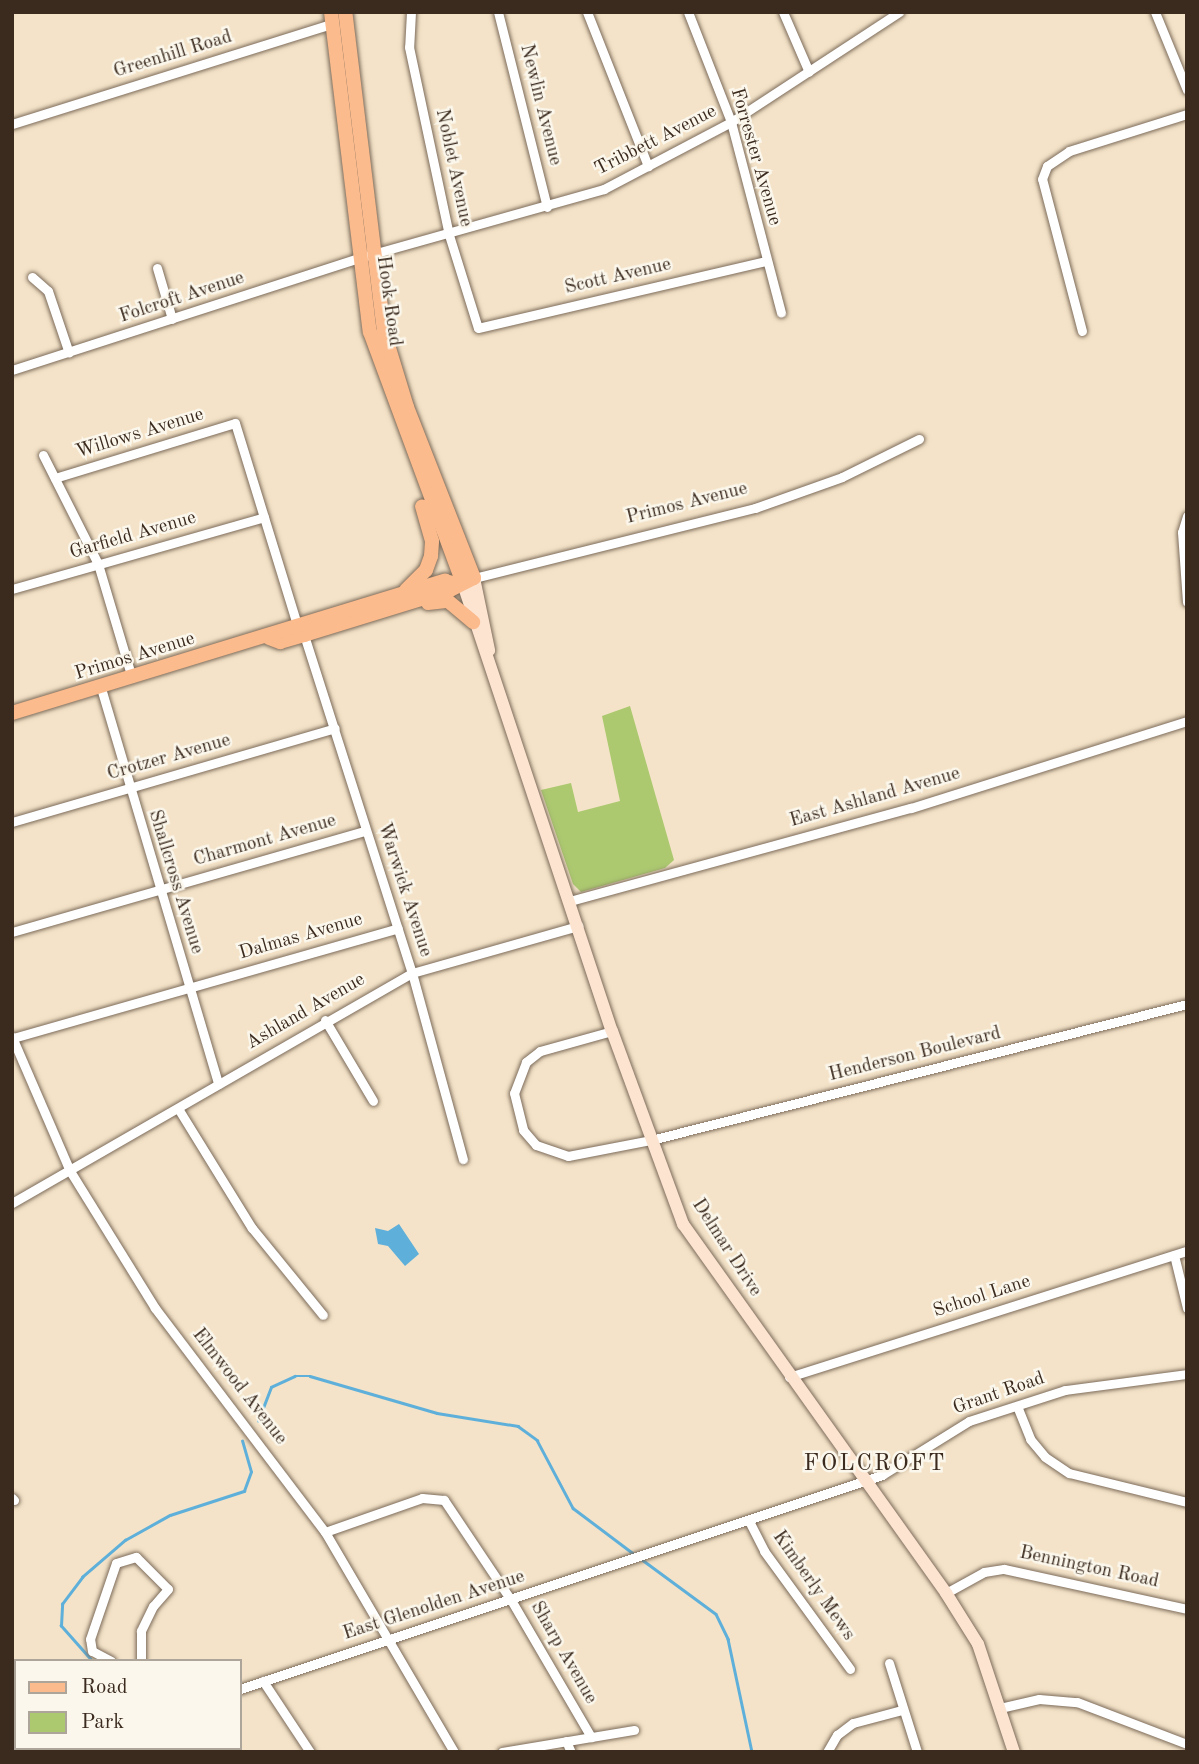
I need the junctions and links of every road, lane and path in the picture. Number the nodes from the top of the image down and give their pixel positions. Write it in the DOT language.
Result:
graph roads {
  1 [pos="411,12"];
  2 [pos="498,12"];
  3 [pos="587,12"];
  4 [pos="688,12"];
  5 [pos="783,12"];
  6 [pos="899,12"];
  7 [pos="1155,12"];
  8 [pos="887,16"];
  9 [pos="338,17"];
  10 [pos="809,72"];
  11 [pos="1187,90"];
  12 [pos="1187,114"];
  13 [pos="731,122"];
  14 [pos="12,123"];
  15 [pos="649,166"];
  16 [pos="547,207"];
  17 [pos="449,235"];
  18 [pos="369,256"];
  19 [pos="766,261"];
  20 [pos="157,268"];
  21 [pos="32,277"];
  22 [pos="781,313"];
  23 [pos="172,319"];
  24 [pos="478,328"];
  25 [pos="1082,331"];
  26 [pos="69,353"];
  27 [pos="12,370"];
  28 [pos="235,423"];
  29 [pos="919,439"];
  30 [pos="43,455"];
  31 [pos="414,460"];
  32 [pos="55,478"];
  33 [pos="1187,516"];
  34 [pos="264,517"];
  35 [pos="98,564"];
  36 [pos="464,581"];
  37 [pos="12,589"];
  38 [pos="401,600"];
  39 [pos="1187,602"];
  40 [pos="473,622"];
  41 [pos="301,630"];
  42 [pos="493,674"];
  43 [pos="132,678"];
  44 [pos="101,688"];
  45 [pos="12,713"];
  46 [pos="1187,721"];
  47 [pos="335,729"];
  48 [pos="127,788"];
  49 [pos="12,822"];
  50 [pos="365,831"];
  51 [pos="162,888"];
  52 [pos="570,901"];
  53 [pos="579,926"];
  54 [pos="398,928"];
  55 [pos="12,932"];
  56 [pos="412,973"];
  57 [pos="188,988"];
  58 [pos="1187,1005"];
  59 [pos="325,1020"];
  60 [pos="612,1031"];
  61 [pos="13,1038"];
  62 [pos="218,1084"];
  63 [pos="373,1101"];
  64 [pos="180,1110"];
  65 [pos="651,1140"];
  66 [pos="463,1159"];
  67 [pos="70,1171"];
  68 [pos="12,1203"];
  69 [pos="1187,1251"];
  70 [pos="1174,1255"];
  71 [pos="1187,1308"];
  72 [pos="323,1315"];
  73 [pos="1187,1374"];
  74 [pos="789,1377"];
  75 [pos="1017,1406"];
  76 [pos="865,1481"];
  77 [pos="1187,1502"];
  78 [pos="748,1521"];
  79 [pos="325,1532"];
  80 [pos="638,1556"];
  81 [pos="946,1593"];
  82 [pos="511,1600"];
  83 [pos="1187,1609"];
  84 [pos="385,1640"];
  85 [pos="107,1659"];
  86 [pos="141,1659"];
  87 [pos="889,1663"];
  88 [pos="850,1669"];
  89 [pos="263,1681"];
  90 [pos="242,1688"];
  91 [pos="1000,1708"];
  92 [pos="902,1710"];
  93 [pos="634,1730"];
  94 [pos="591,1737"];
  95 [pos="566,1741"];
  96 [pos="1187,1744"];
  97 [pos="310,1752"];
  98 [pos="454,1752"];
  99 [pos="502,1752"];
  100 [pos="570,1752"];
  101 [pos="827,1752"];
  102 [pos="917,1752"];
  103 [pos="1014,1752"];
  1 -- 17 [label="street, Noblet Avenue"];
  2 -- 16 [label="street, Newlin Avenue"];
  3 -- 15 [label="street"];
  4 -- 13 [label="street, Forrester Avenue"];
  5 -- 10 [label="street"];
  6 -- 8 [label="street, Tribbett Avenue"];
  7 -- 11 [label="street"];
  8 -- 10 [label="street, Tribbett Avenue"];
  9 -- 14 [label="street, Greenhill Road"];
  9 -- 18 [label="main road, Hook Road"];
  10 -- 13 [label="street, Tribbett Avenue"];
  12 -- 25 [label="street"];
  13 -- 15 [label="street, Tribbett Avenue"];
  13 -- 19 [label="street, Forrester Avenue"];
  15 -- 16 [label="street, Tribbett Avenue"];
  16 -- 17 [label="street, Tribbett Avenue"];
  17 -- 18 [label="street, Tribbett Avenue"];
  17 -- 24 [label="street, Noblet Avenue"];
  18 -- 23 [label="street, Folcroft Avenue"];
  18 -- 31 [label="main road, Hook Road"];
  18 -- 36 [label="main road, Hook Road"];
  19 -- 22 [label="street, Forrester Avenue"];
  19 -- 24 [label="street, Scott Avenue"];
  20 -- 23 [label="street"];
  21 -- 26 [label="street"];
  23 -- 26 [label="street, Folcroft Avenue"];
  26 -- 27 [label="street, Folcroft Avenue"];
  28 -- 32 [label="street, Willows Avenue"];
  28 -- 34 [label="street, Warwick Avenue"];
  29 -- 36 [label="street, Primos Avenue"];
  30 -- 32 [label="street"];
  31 -- 36 [label="main road, Hook Road"];
  31 -- 38 [label="main road"];
  32 -- 35 [label="street"];
  33 -- 39 [label="street"];
  34 -- 35 [label="street, Garfield Avenue"];
  34 -- 41 [label="street, Warwick Avenue"];
  35 -- 37 [label="street, Garfield Avenue"];
  35 -- 43 [label="street"];
  36 -- 38 [label="main road, Primos Avenue"];
  36 -- 40 [label="street, Delmar Drive"];
  36 -- 42 [label="street, Delmar Drive"];
  38 -- 40 [label="main road"];
  38 -- 41 [label="main road, Primos Avenue"];
  40 -- 42 [label="street, Delmar Drive"];
  41 -- 43 [label="main road, Primos Avenue"];
  41 -- 47 [label="street, Warwick Avenue"];
  42 -- 52 [label="street, Delmar Drive"];
  43 -- 44 [label="main road, Primos Avenue"];
  44 -- 45 [label="main road, Primos Avenue"];
  44 -- 48 [label="street, Shallcross Avenue"];
  46 -- 52 [label="street, East Ashland Avenue"];
  47 -- 48 [label="street, Crotzer Avenue"];
  47 -- 50 [label="street, Warwick Avenue"];
  48 -- 49 [label="street, Crotzer Avenue"];
  48 -- 51 [label="street, Shallcross Avenue"];
  50 -- 51 [label="street, Charmont Avenue"];
  50 -- 54 [label="street, Warwick Avenue"];
  51 -- 55 [label="street, Charmont Avenue"];
  51 -- 57 [label="street, Shallcross Avenue"];
  52 -- 53 [label="street, Delmar Drive"];
  53 -- 56 [label="street, Ashland Avenue"];
  53 -- 60 [label="street, Delmar Drive"];
  54 -- 56 [label="street, Warwick Avenue"];
  54 -- 57 [label="street, Dalmas Avenue"];
  56 -- 59 [label="street, Ashland Avenue"];
  56 -- 66 [label="street, Warwick Avenue"];
  57 -- 61 [label="street, Dalmas Avenue"];
  57 -- 62 [label="street, Shallcross Avenue"];
  58 -- 65 [label="street, Henderson Boulevard"];
  59 -- 62 [label="street, Ashland Avenue"];
  59 -- 63 [label="street"];
  60 -- 65 [label="street, Delmar Drive"];
  60 -- 65 [label="street, Henderson Boulevard"];
  61 -- 67 [label="street, Elmwood Avenue"];
  62 -- 64 [label="street, Ashland Avenue"];
  64 -- 67 [label="street, Ashland Avenue"];
  64 -- 72 [label="street"];
  65 -- 74 [label="street, Delmar Drive"];
  67 -- 68 [label="street"];
  67 -- 79 [label="street, Elmwood Avenue"];
  69 -- 70 [label="street, School Lane"];
  70 -- 71 [label="street"];
  70 -- 74 [label="street, School Lane"];
  73 -- 75 [label="street, Grant Road"];
  74 -- 76 [label="street, Delmar Drive"];
  75 -- 76 [label="street, Grant Road"];
  75 -- 77 [label="street"];
  76 -- 78 [label="street, Grant Road"];
  76 -- 81 [label="street, Delmar Drive"];
  78 -- 80 [label="street, Grant Road"];
  78 -- 88 [label="street, Kimberly Mews"];
  79 -- 82 [label="street, Sharp Avenue"];
  79 -- 84 [label="street, Elmwood Avenue"];
  80 -- 82 [label="street, East Glenolden Avenue"];
  81 -- 83 [label="street, Bennington Road"];
  81 -- 91 [label="street, Delmar Drive"];
  82 -- 84 [label="street, East Glenolden Avenue"];
  82 -- 94 [label="street, Sharp Avenue"];
  84 -- 89 [label="street, East Glenolden Avenue"];
  84 -- 98 [label="street, Elmwood Avenue"];
  85 -- 86 [label="street"];
  87 -- 92 [label="street"];
  89 -- 90 [label="street, East Glenolden Avenue"];
  89 -- 97 [label="street"];
  91 -- 96 [label="street"];
  91 -- 103 [label="street, Delmar Drive"];
  92 -- 101 [label="street"];
  92 -- 102 [label="street"];
  93 -- 94 [label="street"];
  94 -- 95 [label="street"];
  95 -- 99 [label="street"];
  95 -- 100 [label="street"];
}
